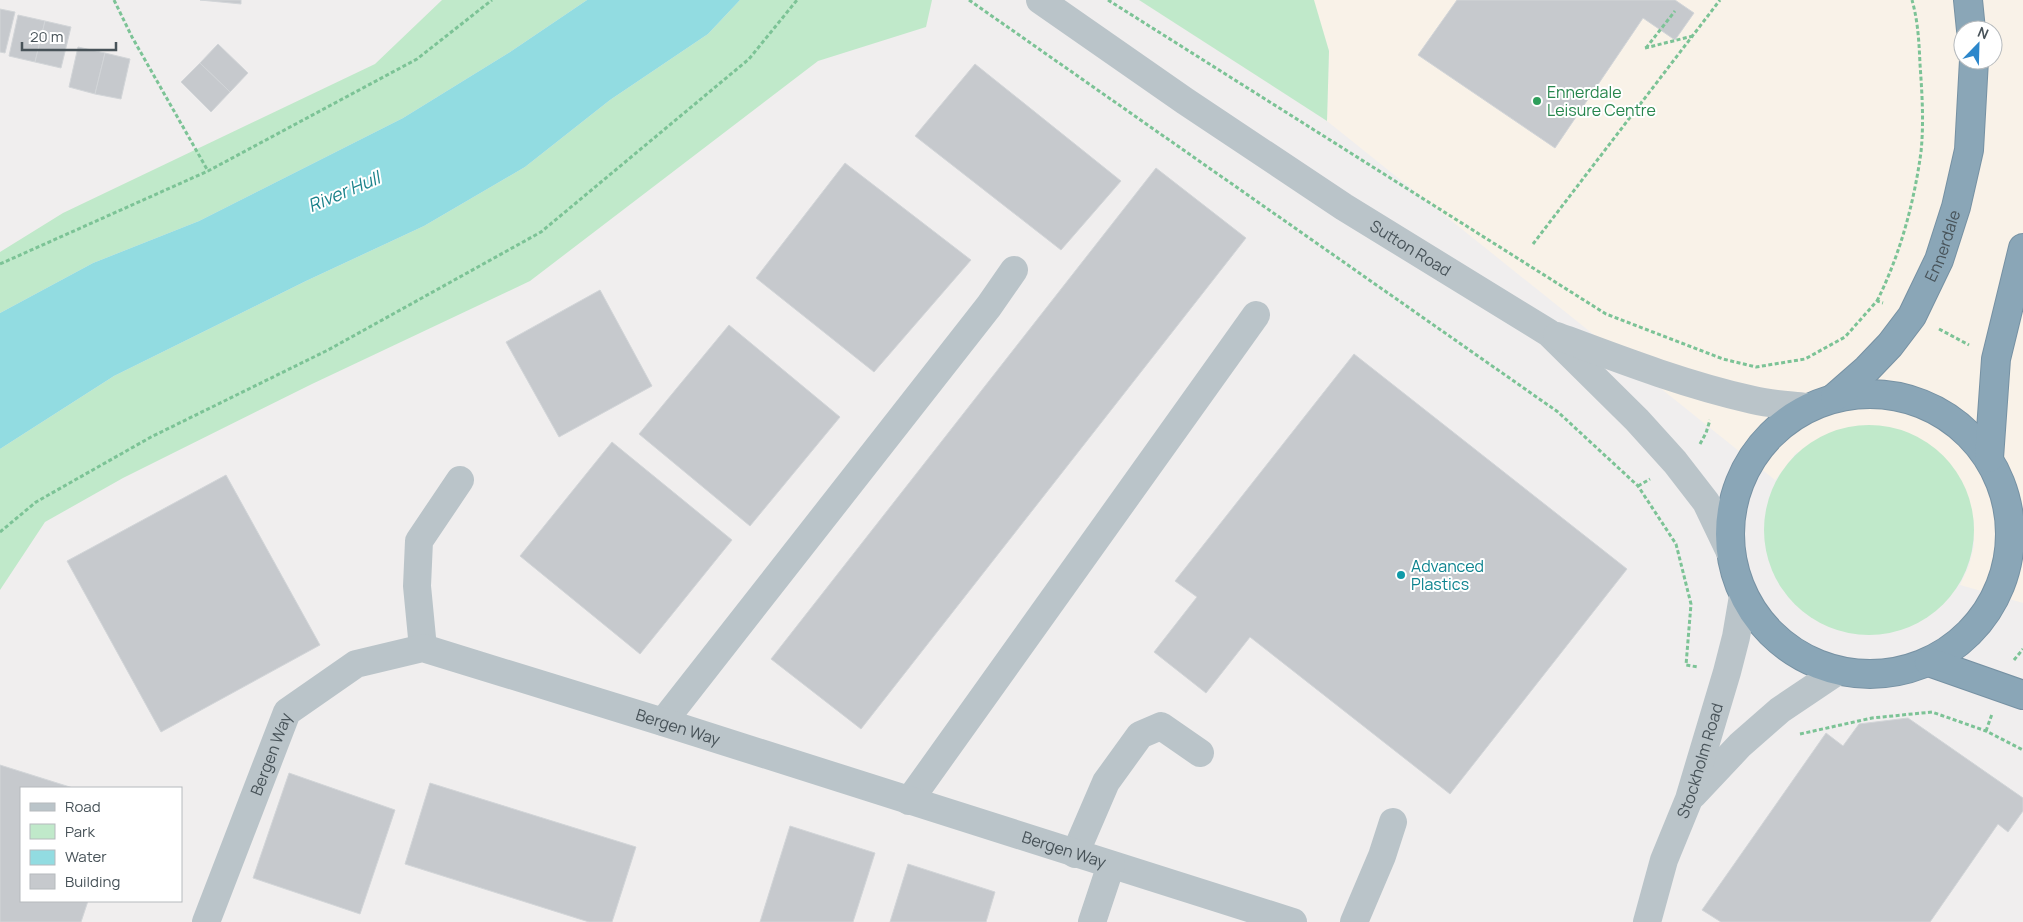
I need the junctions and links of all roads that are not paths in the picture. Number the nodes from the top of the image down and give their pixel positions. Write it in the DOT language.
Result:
graph roads {
  1 [pos="1040,0"];
  2 [pos="1968,0"];
  3 [pos="1970,20"];
  4 [pos="1973,70"];
  5 [pos="2023,248"];
  6 [pos="1014,270"];
  7 [pos="1256,315"];
  8 [pos="1549,333"];
  9 [pos="1835,397"];
  10 [pos="1806,407"];
  11 [pos="1989,458"];
  12 [pos="460,480"];
  13 [pos="2017,541"];
  14 [pos="1729,550"];
  15 [pos="1743,596"];
  16 [pos="423,648"];
  17 [pos="1929,662"];
  18 [pos="1838,671"];
  19 [pos="2023,695"];
  20 [pos="663,722"];
  21 [pos="1200,753"];
  22 [pos="1688,799"];
  23 [pos="909,801"];
  24 [pos="1393,822"];
  25 [pos="1075,854"];
  26 [pos="1110,865"];
  27 [pos="206,922"];
  28 [pos="1092,922"];
  29 [pos="1292,922"];
  30 [pos="1354,922"];
  31 [pos="1647,922"];
  1 -- 8 [label="street, Sutton Road"];
  2 -- 3 [label="highway"];
  4 -- 9 [label="highway, Ennerdale"];
  5 -- 11 [label="highway"];
  6 -- 20 [label="street"];
  7 -- 23 [label="street"];
  8 -- 10 [label="street"];
  8 -- 14 [label="street, Sutton Road"];
  9 -- 10 [label="highway"];
  9 -- 11 [label="highway"];
  10 -- 14 [label="highway"];
  11 -- 13 [label="highway"];
  12 -- 16 [label="street"];
  13 -- 17 [label="highway"];
  14 -- 15 [label="highway"];
  15 -- 18 [label="highway"];
  15 -- 22 [label="street, Stockholm Road"];
  16 -- 20 [label="street, Bergen Way"];
  16 -- 27 [label="street, Bergen Way"];
  17 -- 18 [label="highway"];
  17 -- 19 [label="highway"];
  18 -- 22 [label="street"];
  20 -- 23 [label="street, Bergen Way"];
  21 -- 25 [label="street"];
  22 -- 31 [label="street, Stockholm Road"];
  23 -- 25 [label="street, Bergen Way"];
  24 -- 30 [label="street"];
  25 -- 26 [label="street, Bergen Way"];
  26 -- 28 [label="street"];
  26 -- 29 [label="street, Bergen Way"];
}
